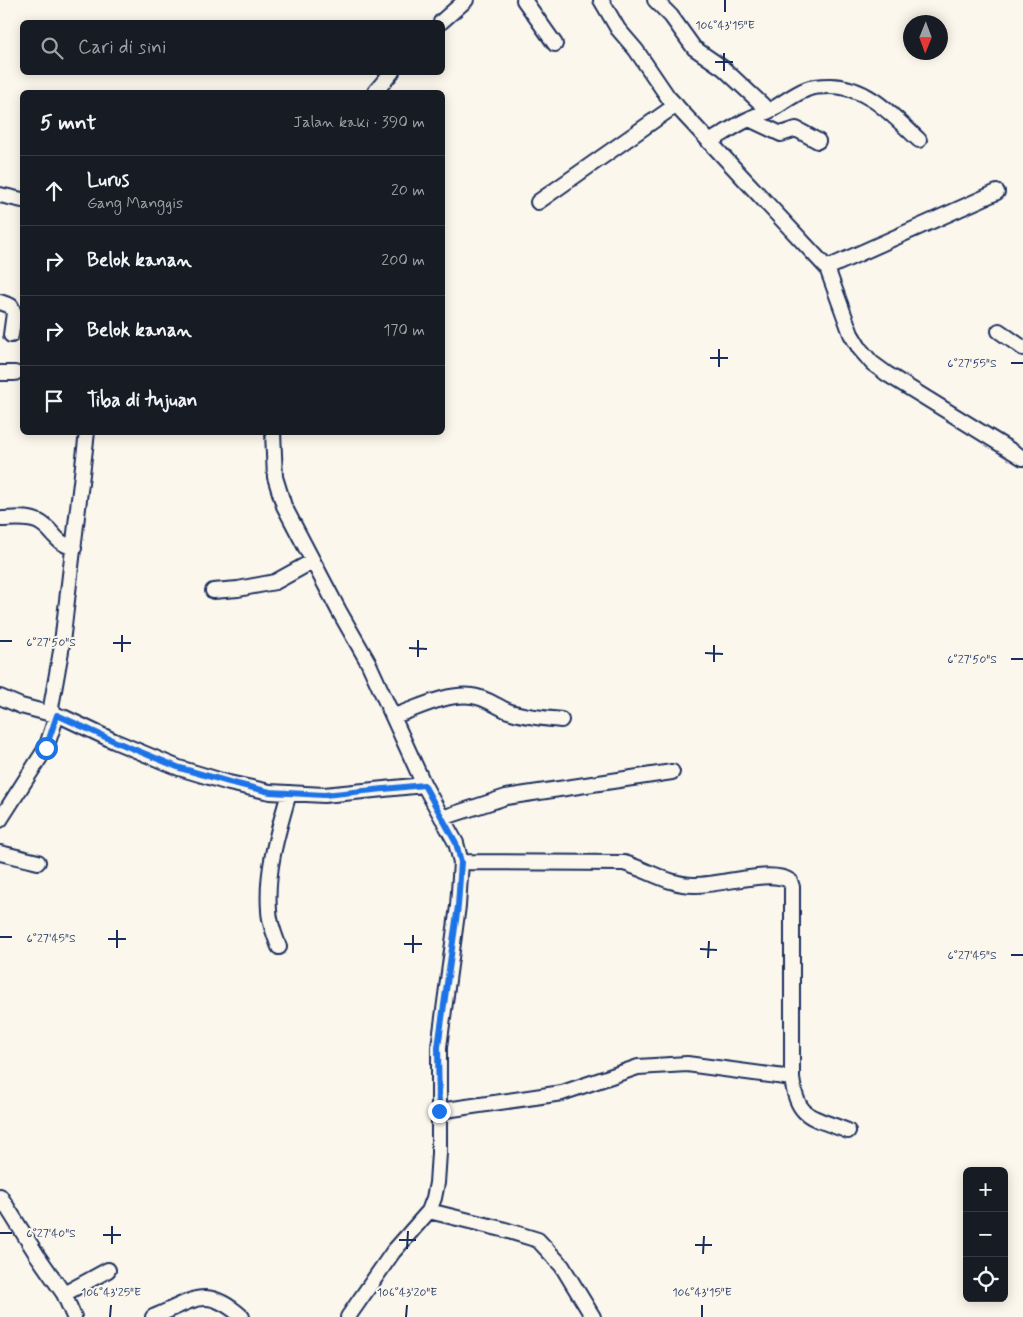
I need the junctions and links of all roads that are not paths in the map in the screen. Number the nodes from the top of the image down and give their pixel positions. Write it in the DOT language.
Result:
graph roads {
  1 [pos="466,0"];
  2 [pos="524,0"];
  3 [pos="601,0"];
  4 [pos="654,0"];
  5 [pos="443,20"];
  6 [pos="555,44"];
  7 [pos="389,75"];
  8 [pos="377,90"];
  9 [pos="676,105"];
  10 [pos="768,111"];
  11 [pos="749,119"];
  12 [pos="919,140"];
  13 [pos="818,141"];
  14 [pos="709,142"];
  15 [pos="997,192"];
  16 [pos="0,195"];
  17 [pos="20,200"];
  18 [pos="538,202"];
  19 [pos="827,268"];
  20 [pos="0,302"];
  21 [pos="999,331"];
  22 [pos="11,336"];
  23 [pos="1023,348"];
  24 [pos="0,373"];
  25 [pos="16,374"];
  26 [pos="87,435"];
  27 [pos="273,435"];
  28 [pos="1023,458"];
  29 [pos="0,519"];
  30 [pos="74,548"];
  31 [pos="314,561"];
  32 [pos="213,591"];
  33 [pos="0,697"];
  34 [pos="54,714"];
  35 [pos="394,716"];
  36 [pos="561,720"];
  37 [pos="672,772"];
  38 [pos="424,785"];
  39 [pos="289,793"];
  40 [pos="442,818"];
  41 [pos="0,820"];
  42 [pos="0,853"];
  43 [pos="38,862"];
  44 [pos="461,862"];
  45 [pos="279,947"];
  46 [pos="792,1078"];
  47 [pos="439,1111"];
  48 [pos="848,1130"];
  49 [pos="0,1196"];
  50 [pos="429,1211"];
  51 [pos="108,1270"];
  52 [pos="64,1294"];
  53 [pos="74,1317"];
  54 [pos="153,1317"];
  55 [pos="242,1317"];
  56 [pos="348,1317"];
  57 [pos="593,1317"];
  1 -- 5 [label="street"];
  2 -- 6 [label="street"];
  3 -- 9 [label="street"];
  4 -- 10 [label="street"];
  7 -- 8 [label="street"];
  9 -- 14 [label="street"];
  9 -- 18 [label="street"];
  10 -- 11 [label="street"];
  10 -- 12 [label="street"];
  11 -- 13 [label="street"];
  11 -- 14 [label="street"];
  14 -- 19 [label="street"];
  15 -- 19 [label="street"];
  16 -- 17 [label="street"];
  19 -- 28 [label="street"];
  20 -- 22 [label="street"];
  21 -- 23 [label="street"];
  24 -- 25 [label="street"];
  26 -- 30 [label="street"];
  27 -- 31 [label="street"];
  29 -- 30 [label="street"];
  30 -- 34 [label="street"];
  31 -- 32 [label="street"];
  31 -- 35 [label="street"];
  33 -- 34 [label="street"];
  34 -- 39 [label="street"];
  34 -- 41 [label="street"];
  35 -- 36 [label="street"];
  35 -- 38 [label="street"];
  37 -- 40 [label="street"];
  38 -- 39 [label="street"];
  38 -- 40 [label="street"];
  39 -- 45 [label="street"];
  40 -- 44 [label="street"];
  42 -- 43 [label="street"];
  44 -- 46 [label="street"];
  44 -- 47 [label="street"];
  46 -- 47 [label="street"];
  46 -- 48 [label="street"];
  47 -- 50 [label="street"];
  49 -- 52 [label="street"];
  50 -- 56 [label="street"];
  50 -- 57 [label="street"];
  51 -- 52 [label="street"];
  52 -- 53 [label="street"];
  54 -- 55 [label="street"];
}
